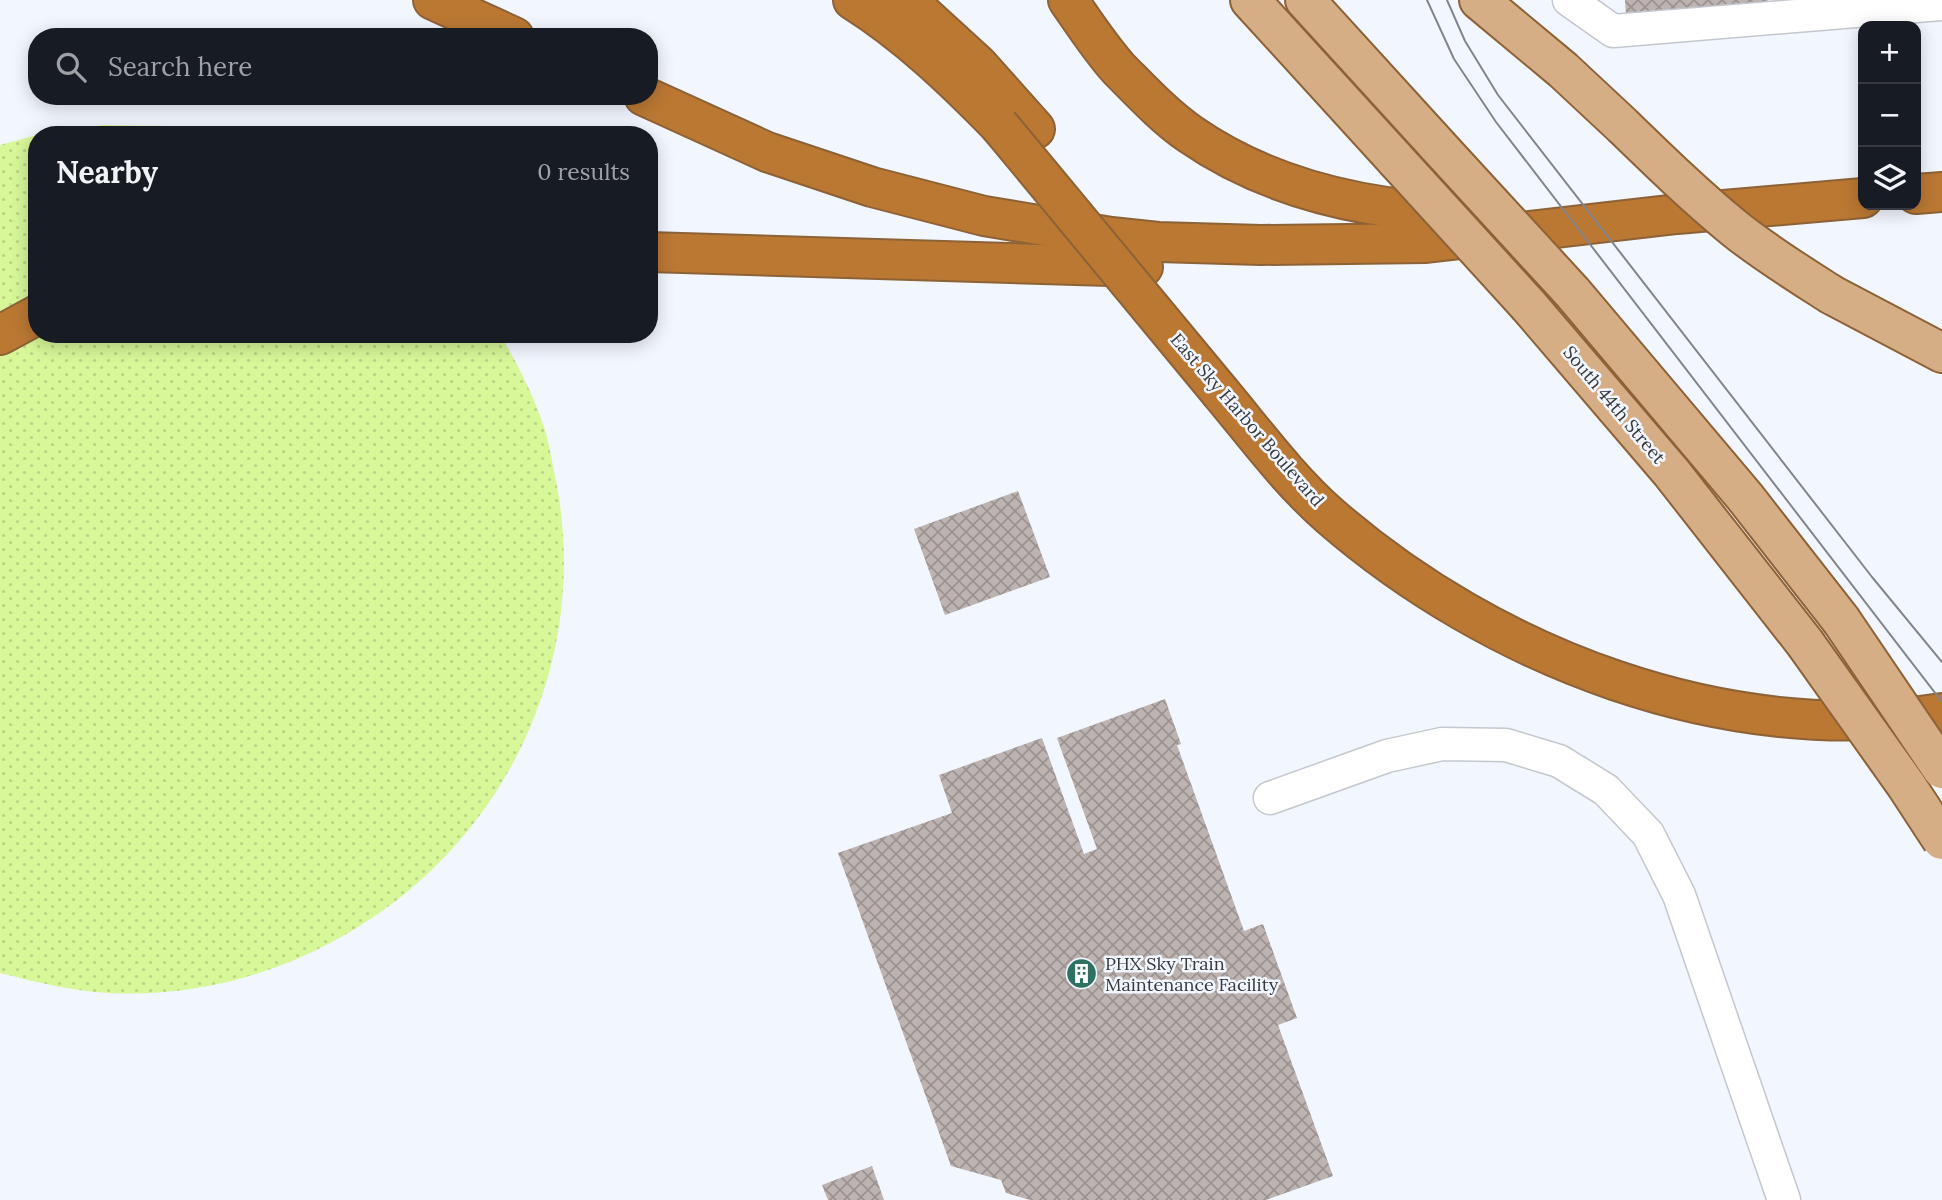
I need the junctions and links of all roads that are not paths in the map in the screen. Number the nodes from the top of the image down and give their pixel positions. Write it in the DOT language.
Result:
graph roads {
  1 [pos="433,0"];
  2 [pos="853,0"];
  3 [pos="907,0"];
  4 [pos="1068,0"];
  5 [pos="1250,0"];
  6 [pos="1305,0"];
  7 [pos="1479,0"];
  8 [pos="1569,0"];
  9 [pos="1942,4"];
  10 [pos="494,28"];
  11 [pos="658,103"];
  12 [pos="1017,127"];
  13 [pos="1942,192"];
  14 [pos="1921,194"];
  15 [pos="1858,198"];
  16 [pos="1677,214"];
  17 [pos="1426,243"];
  18 [pos="658,252"];
  19 [pos="28,320"];
  20 [pos="0,335"];
  21 [pos="1942,353"];
  22 [pos="1942,713"];
  23 [pos="1942,769"];
  24 [pos="1270,798"];
  25 [pos="1942,840"];
  26 [pos="1784,1200"];
  1 -- 10 [label="highway"];
  2 -- 12 [label="highway, East Sky Harbor Boulevard"];
  3 -- 12 [label="highway"];
  4 -- 16 [label="highway"];
  5 -- 25 [label="main road, South 44th Street, bridge"];
  6 -- 23 [label="main road, bridge"];
  7 -- 21 [label="main road, bridge"];
  8 -- 9 [label="street"];
  11 -- 17 [label="highway"];
  12 -- 22 [label="highway, East Sky Harbor Boulevard, bridge"];
  13 -- 14 [label="highway"];
  15 -- 16 [label="highway"];
  16 -- 17 [label="highway"];
  17 -- 18 [label="highway"];
  19 -- 20 [label="highway"];
  24 -- 26 [label="street"];
}
